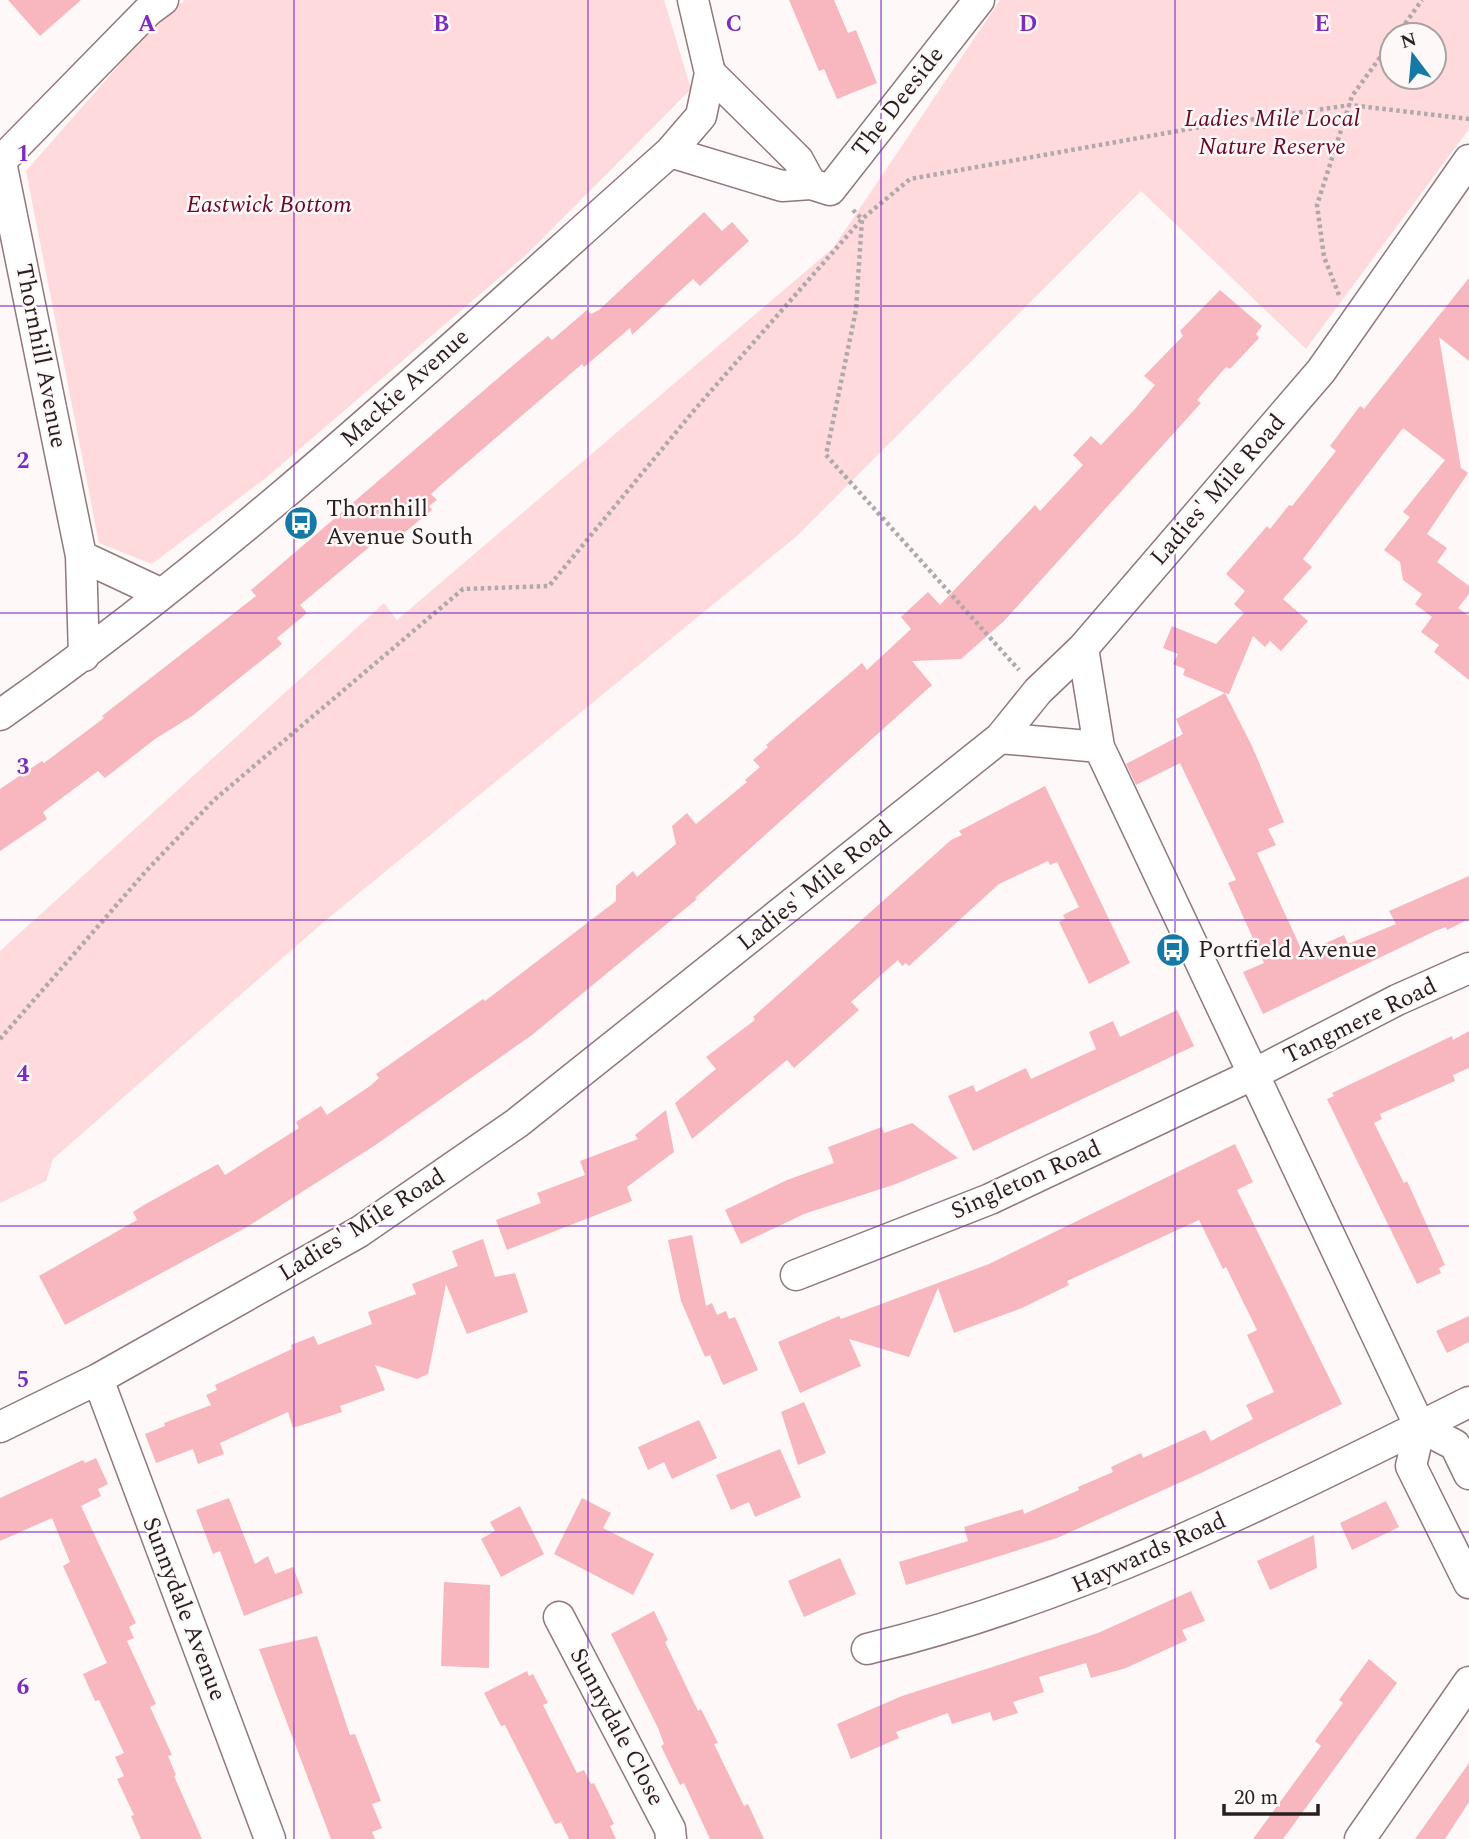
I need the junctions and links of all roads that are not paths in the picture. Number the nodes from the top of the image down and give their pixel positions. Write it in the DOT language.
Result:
graph roads {
  1 [pos="163,0"];
  2 [pos="693,0"];
  3 [pos="979,0"];
  4 [pos="710,73"];
  5 [pos="670,152"];
  6 [pos="1,159"];
  7 [pos="1469,160"];
  8 [pos="811,184"];
  9 [pos="81,556"];
  10 [pos="162,594"];
  11 [pos="1083,648"];
  12 [pos="84,656"];
  13 [pos="0,715"];
  14 [pos="1000,738"];
  15 [pos="1099,747"];
  16 [pos="1469,968"];
  17 [pos="1252,1075"];
  18 [pos="796,1275"];
  19 [pos="98,1379"];
  20 [pos="1469,1402"];
  21 [pos="0,1427"];
  22 [pos="1420,1427"];
  23 [pos="1469,1474"];
  24 [pos="1469,1583"];
  25 [pos="559,1617"];
  26 [pos="867,1649"];
  27 [pos="1469,1682"];
  28 [pos="270,1839"];
  29 [pos="671,1839"];
  30 [pos="1360,1839"];
  1 -- 6 [label="street"];
  2 -- 4 [label="street, Mackie Avenue"];
  3 -- 8 [label="street, The Deeside"];
  4 -- 5 [label="street, Mackie Avenue"];
  4 -- 8 [label="street"];
  5 -- 8 [label="street, The Deeside"];
  5 -- 10 [label="street, Mackie Avenue"];
  6 -- 9 [label="street, Thornhill Avenue"];
  7 -- 11 [label="street, Ladies' Mile Road"];
  9 -- 10 [label="street"];
  9 -- 12 [label="street, Thornhill Avenue"];
  10 -- 12 [label="street, Mackie Avenue"];
  11 -- 14 [label="street, Ladies' Mile Road"];
  11 -- 15 [label="street"];
  12 -- 13 [label="street, Mackie Avenue"];
  14 -- 15 [label="street"];
  14 -- 19 [label="street, Ladies' Mile Road"];
  15 -- 17 [label="street"];
  16 -- 17 [label="street, Tangmere Road"];
  17 -- 18 [label="street, Singleton Road"];
  17 -- 22 [label="street"];
  19 -- 21 [label="street, Ladies' Mile Road"];
  19 -- 28 [label="street, Sunnydale Avenue"];
  20 -- 22 [label="street, Haywards Road"];
  22 -- 23 [label="street"];
  22 -- 24 [label="street"];
  22 -- 26 [label="street, Haywards Road"];
  25 -- 29 [label="street, Sunnydale Close"];
  27 -- 30 [label="street"];
}
